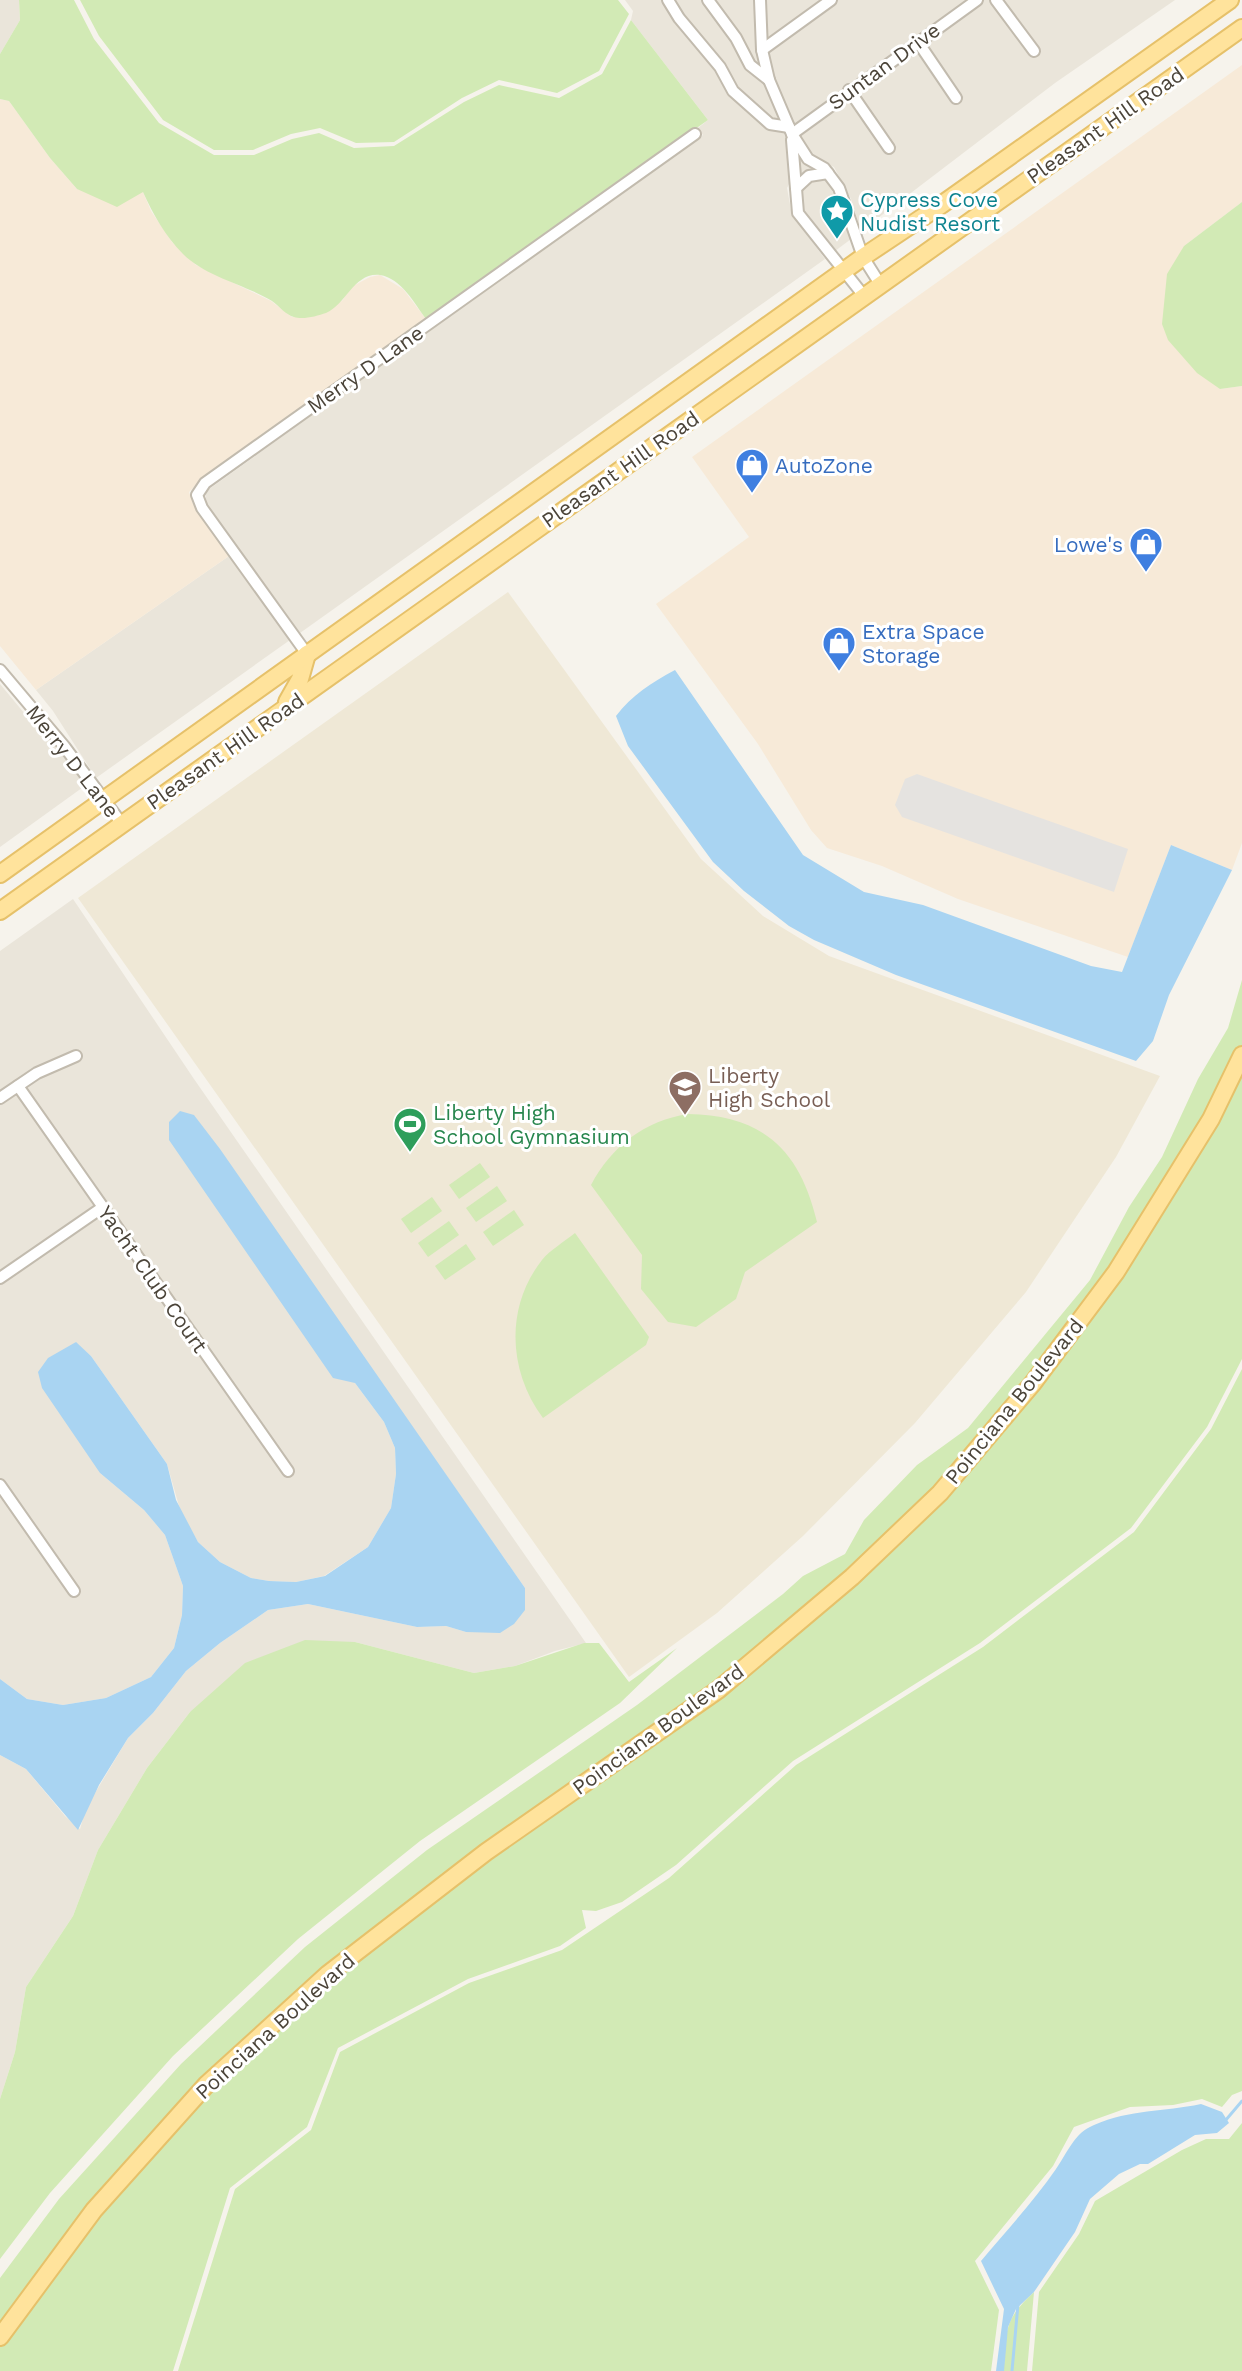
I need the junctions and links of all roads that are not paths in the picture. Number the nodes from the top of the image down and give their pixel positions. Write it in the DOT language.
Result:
graph roads {
  1 [pos="668,0"];
  2 [pos="708,0"];
  3 [pos="759,0"];
  4 [pos="831,0"];
  5 [pos="977,0"];
  6 [pos="996,0"];
  7 [pos="1230,0"];
  8 [pos="1242,28"];
  9 [pos="918,42"];
  10 [pos="762,50"];
  11 [pos="1034,51"];
  12 [pos="769,80"];
  13 [pos="849,90"];
  14 [pos="956,98"];
  15 [pos="790,130"];
  16 [pos="695,134"];
  17 [pos="889,148"];
  18 [pos="828,173"];
  19 [pos="796,188"];
  20 [pos="863,257"];
  21 [pos="842,272"];
  22 [pos="880,284"];
  23 [pos="864,296"];
  24 [pos="307,654"];
  25 [pos="0,670"];
  26 [pos="281,711"];
  27 [pos="104,799"];
  28 [pos="122,824"];
  29 [pos="0,874"];
  30 [pos="0,911"];
  31 [pos="1242,1055"];
  32 [pos="76,1056"];
  33 [pos="18,1086"];
  34 [pos="0,1098"];
  35 [pos="103,1207"];
  36 [pos="0,1278"];
  37 [pos="288,1471"];
  38 [pos="0,1485"];
  39 [pos="74,1591"];
  40 [pos="0,2337"];
  1 -- 15 [label="street"];
  2 -- 12 [label="street"];
  3 -- 10 [label="street"];
  4 -- 10 [label="street"];
  5 -- 9 [label="street, Suntan Drive"];
  6 -- 11 [label="street"];
  7 -- 20 [label="main road, Pleasant Hill Road"];
  8 -- 22 [label="main road, Pleasant Hill Road"];
  9 -- 13 [label="street, Suntan Drive"];
  9 -- 14 [label="street"];
  10 -- 12 [label="street"];
  12 -- 15 [label="street"];
  13 -- 15 [label="street, Suntan Drive"];
  13 -- 17 [label="street"];
  15 -- 18 [label="street"];
  15 -- 19 [label="street"];
  16 -- 24 [label="street, Merry D Lane"];
  18 -- 19 [label="street"];
  18 -- 20 [label="street"];
  19 -- 21 [label="street"];
  20 -- 21 [label="main road, Pleasant Hill Road"];
  20 -- 22 [label="street"];
  21 -- 23 [label="street"];
  21 -- 24 [label="main road, Pleasant Hill Road"];
  22 -- 23 [label="main road, Pleasant Hill Road"];
  23 -- 26 [label="main road, Pleasant Hill Road"];
  24 -- 26 [label="main road"];
  24 -- 27 [label="main road, Pleasant Hill Road"];
  25 -- 27 [label="street, Merry D Lane"];
  26 -- 28 [label="main road, Pleasant Hill Road"];
  27 -- 28 [label="street, Merry D Lane"];
  27 -- 29 [label="main road, Pleasant Hill Road"];
  28 -- 30 [label="main road, Pleasant Hill Road"];
  31 -- 40 [label="main road, Poinciana Boulevard"];
  32 -- 33 [label="street"];
  33 -- 34 [label="street"];
  33 -- 35 [label="street, Yacht Club Court"];
  35 -- 36 [label="street"];
  35 -- 37 [label="street, Yacht Club Court"];
  38 -- 39 [label="street"];
}
